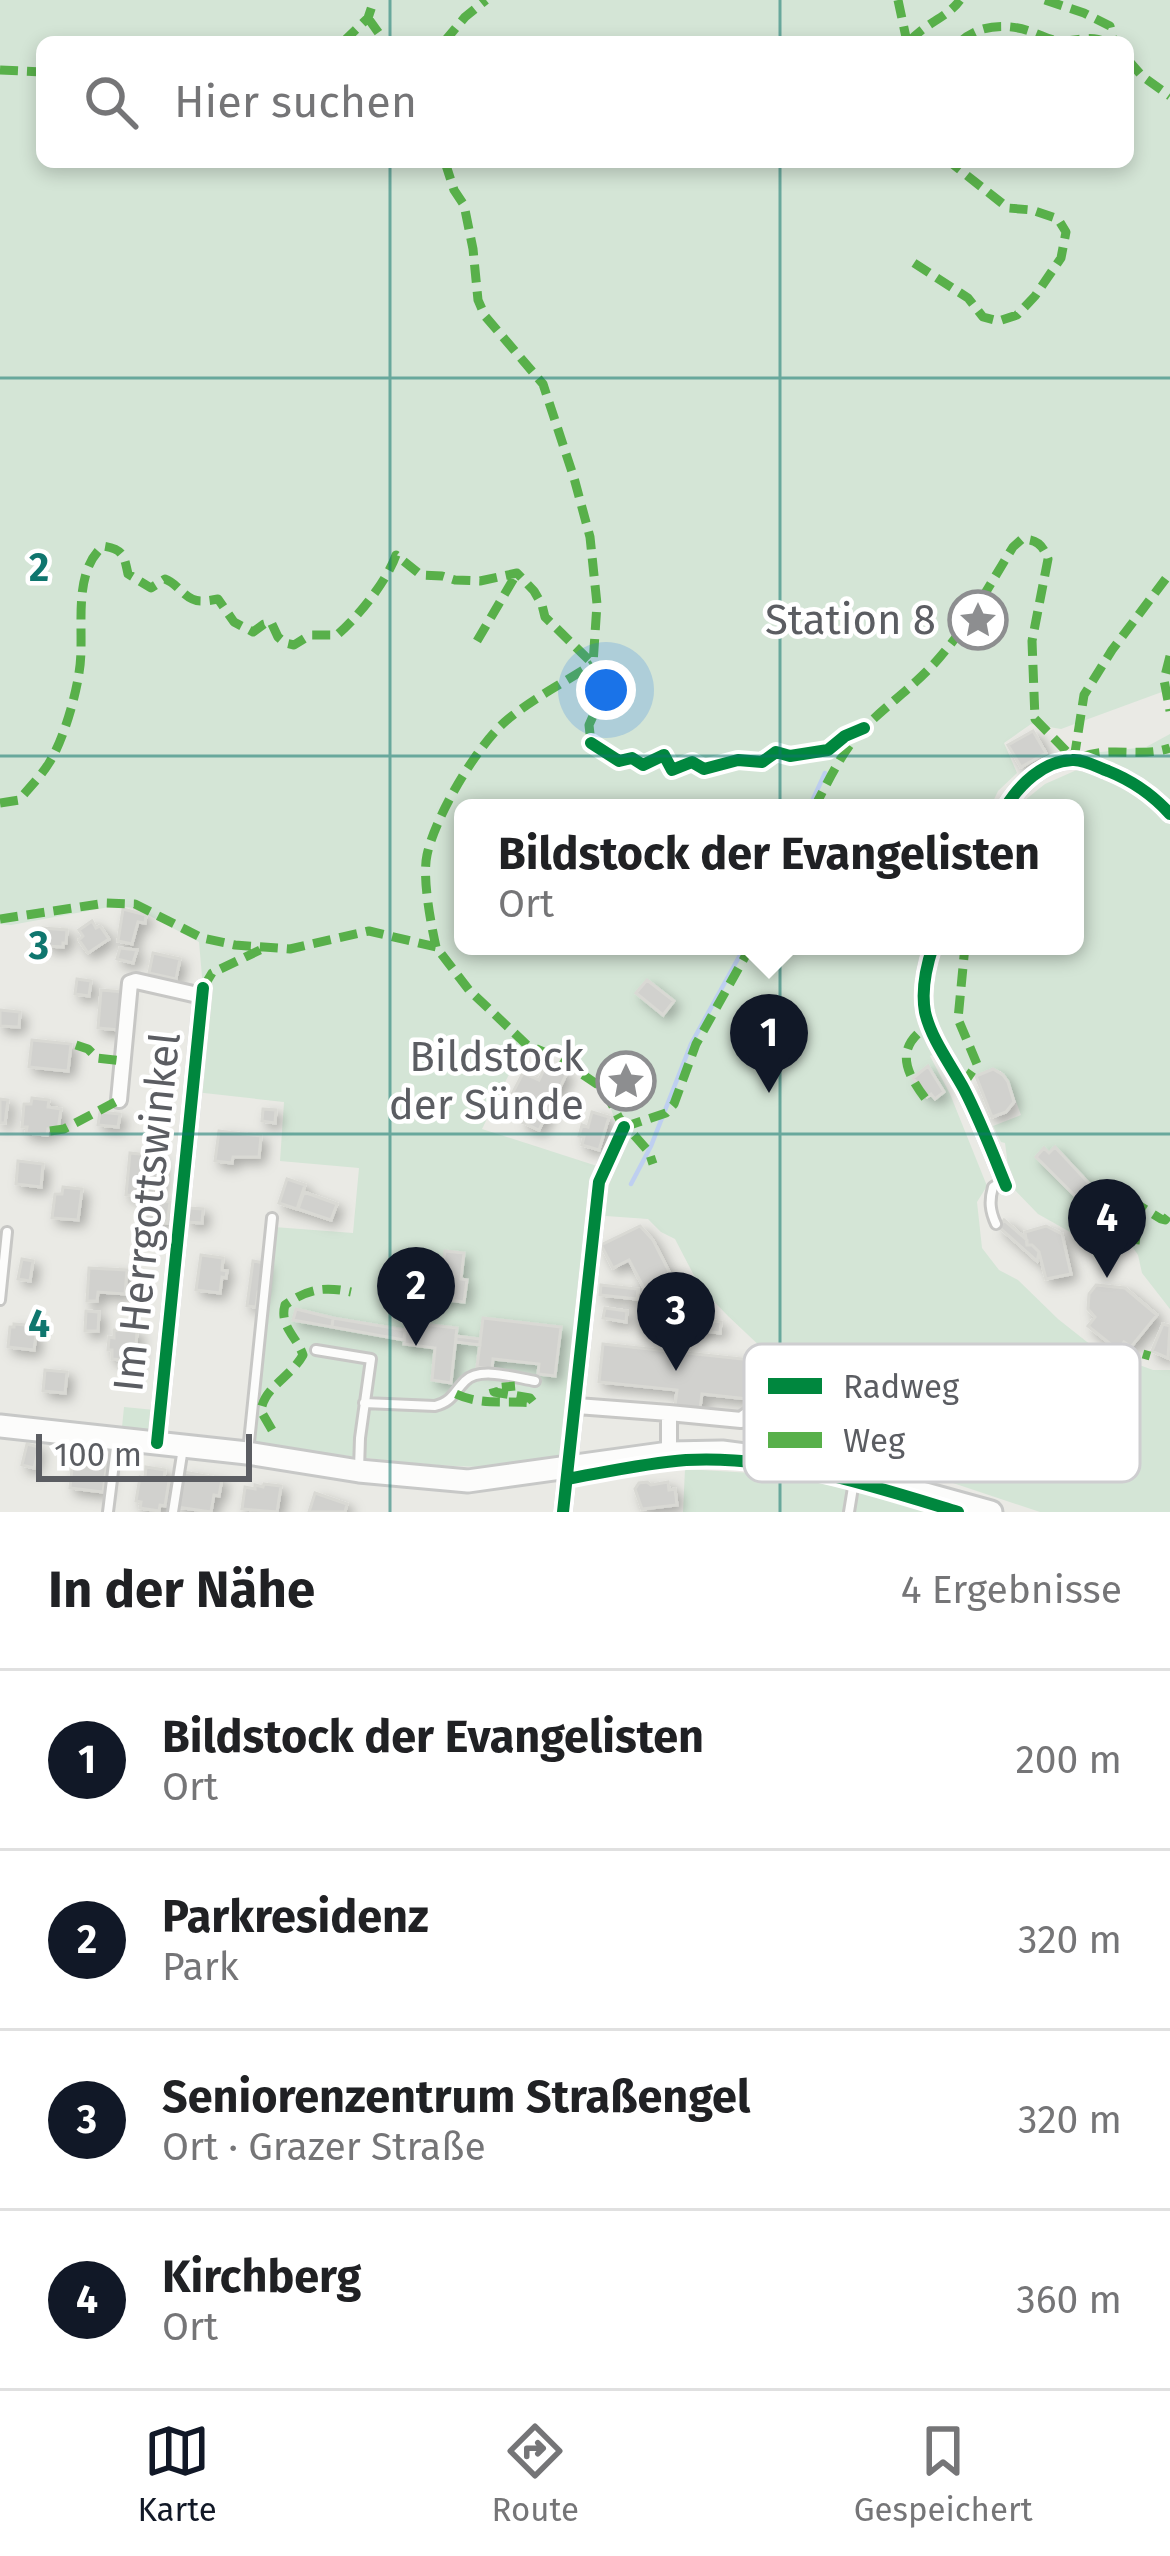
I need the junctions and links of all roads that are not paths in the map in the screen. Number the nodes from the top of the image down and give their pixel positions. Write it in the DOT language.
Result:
graph roads {
  1 [pos="1011,799"];
  2 [pos="1170,814"];
  3 [pos="930,955"];
  4 [pos="119,1100"];
  5 [pos="624,1127"];
  6 [pos="1005,1183"];
  7 [pos="272,1218"];
  8 [pos="996,1224"];
  9 [pos="7,1232"];
  10 [pos="0,1300"];
  11 [pos="316,1350"];
  12 [pos="535,1381"];
  13 [pos="364,1402"];
  14 [pos="577,1406"];
  15 [pos="669,1413"];
  16 [pos="744,1418"];
  17 [pos="0,1426"];
  18 [pos="117,1437"];
  19 [pos="157,1443"];
  20 [pos="183,1446"];
  21 [pos="669,1453"];
  22 [pos="248,1454"];
  23 [pos="744,1454"];
  24 [pos="568,1468"];
  25 [pos="359,1472"];
  26 [pos="854,1483"];
  27 [pos="108,1512"];
  28 [pos="173,1512"];
  29 [pos="563,1512"];
  30 [pos="849,1512"];
  31 [pos="991,1512"];
  1 -- 2 [label="street"];
  3 -- 6 [label="street"];
  4 -- 19 [label="street, Im Herrgottswinkel"];
  5 -- 14 [label="street"];
  6 -- 8 [label="lane"];
  7 -- 22 [label="lane"];
  9 -- 10 [label="lane"];
  11 -- 13 [label="lane"];
  12 -- 13 [label="lane"];
  13 -- 25 [label="lane"];
  14 -- 15 [label="street"];
  14 -- 24 [label="street"];
  15 -- 16 [label="street"];
  15 -- 21 [label="street"];
  17 -- 18 [label="main road"];
  18 -- 19 [label="main road"];
  18 -- 27 [label="lane"];
  19 -- 20 [label="main road"];
  20 -- 22 [label="main road"];
  20 -- 28 [label="lane"];
  21 -- 23 [label="main road"];
  21 -- 24 [label="main road"];
  22 -- 25 [label="main road"];
  24 -- 25 [label="main road"];
  24 -- 29 [label="street"];
  26 -- 30 [label="lane"];
  26 -- 31 [label="main road"];
}
